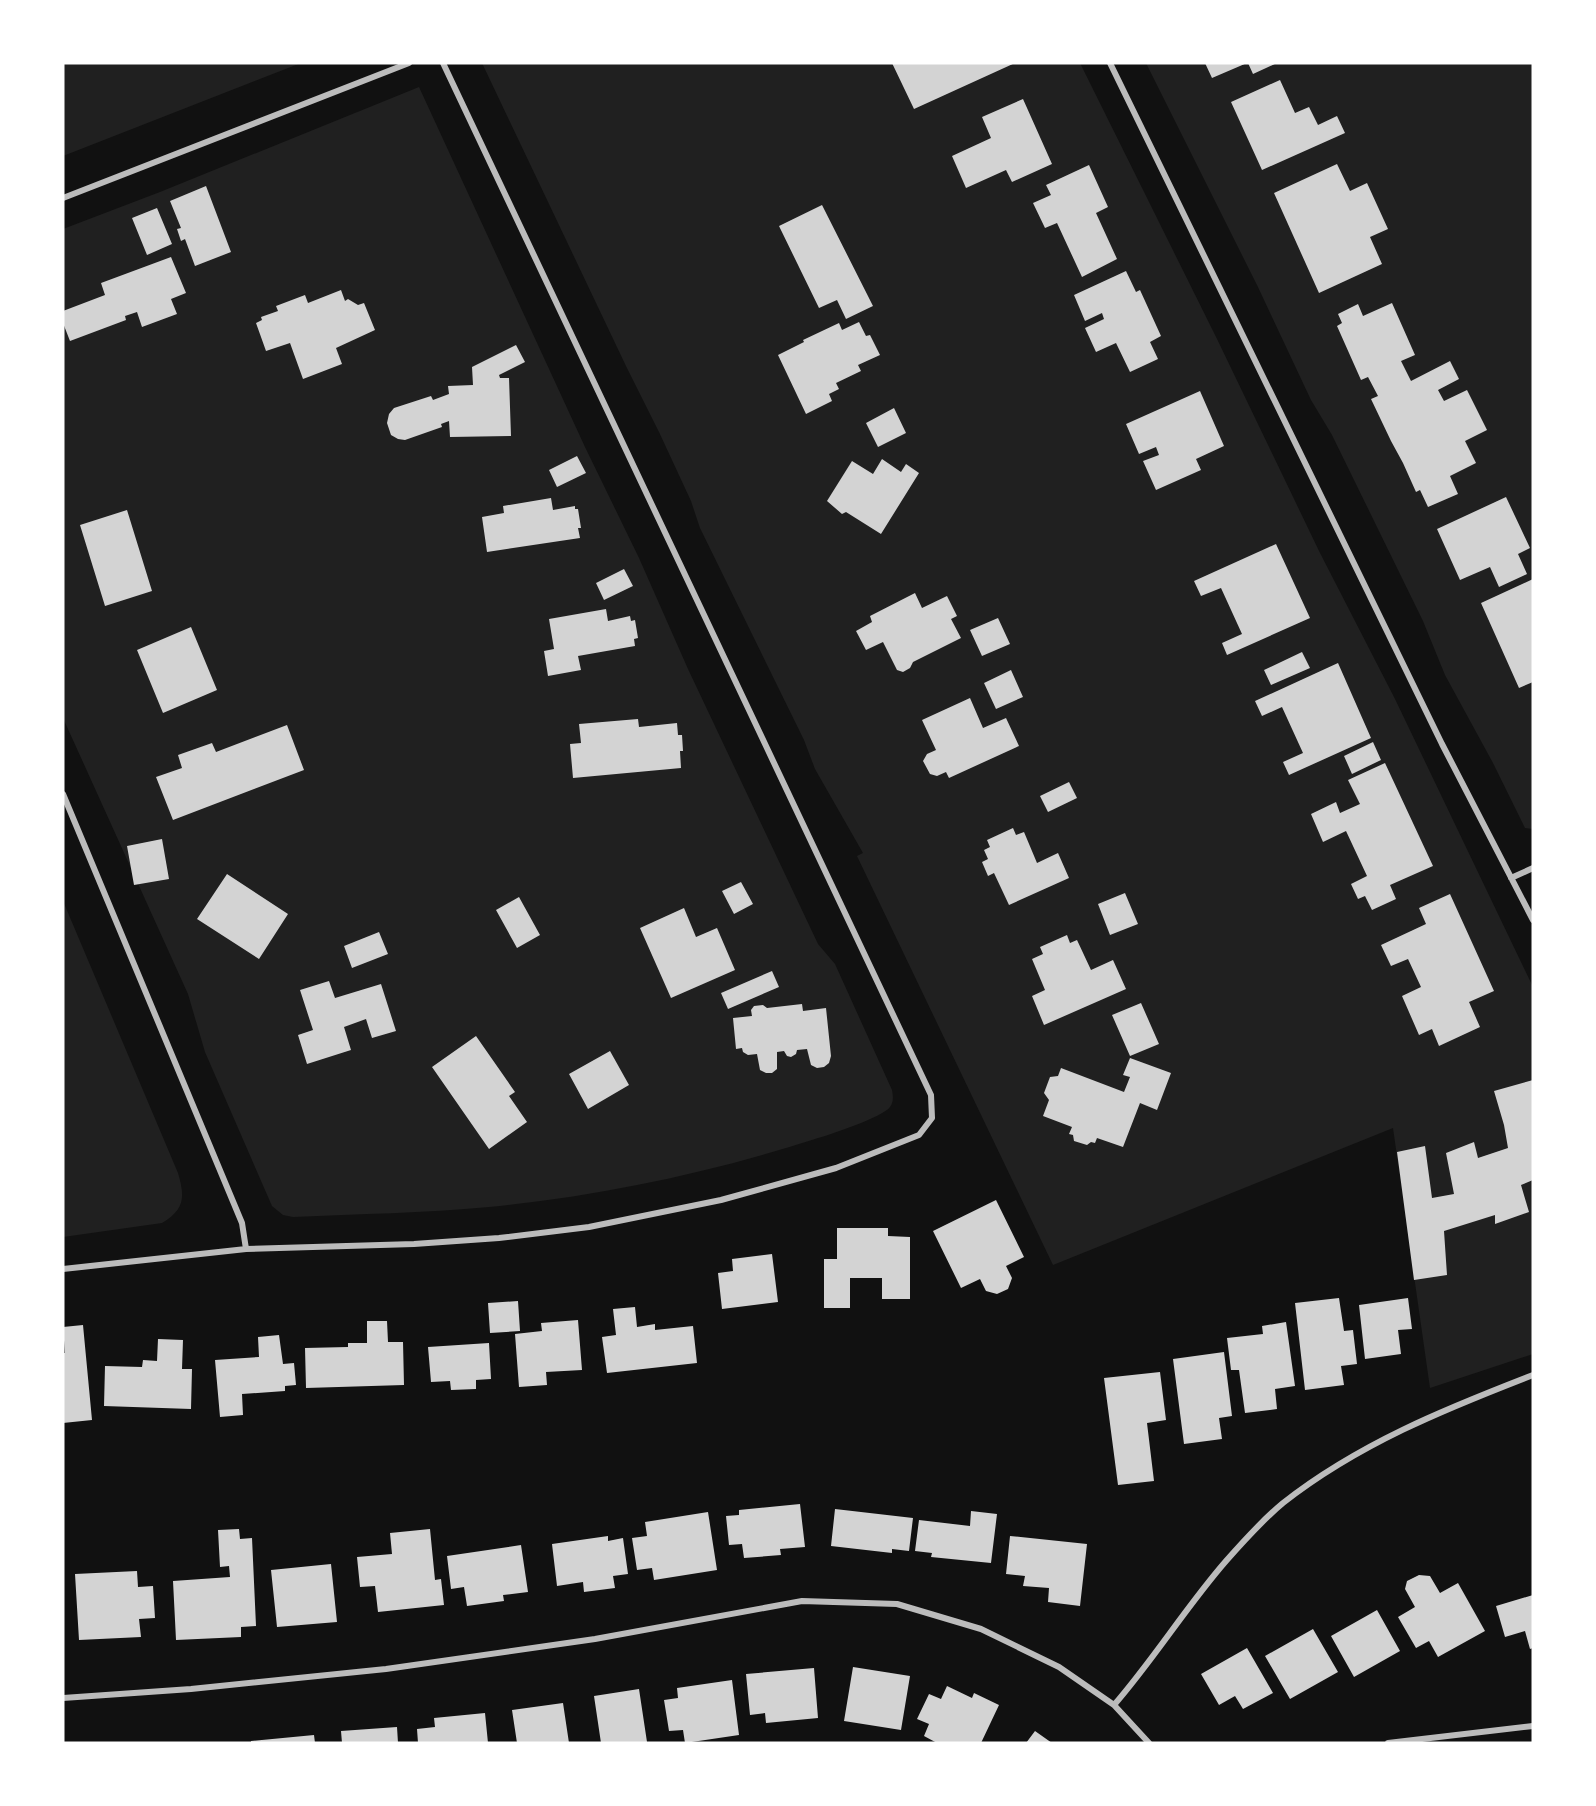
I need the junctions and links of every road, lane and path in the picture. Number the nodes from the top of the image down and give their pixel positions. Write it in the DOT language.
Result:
graph roads {
  1 [pos="409,63"];
  2 [pos="443,63"];
  3 [pos="1110,63"];
  4 [pos="63,198"];
  5 [pos="63,794"];
  6 [pos="1533,868"];
  7 [pos="1511,878"];
  8 [pos="1533,920"];
  9 [pos="246,1250"];
  10 [pos="63,1269"];
  11 [pos="1533,1376"];
  12 [pos="63,1698"];
  13 [pos="1114,1705"];
  14 [pos="1533,1726"];
  15 [pos="1149,1743"];
  16 [pos="1388,1743"];
  1 -- 4 [label="street"];
  2 -- 9 [label="street"];
  3 -- 7 [label="street"];
  5 -- 9 [label="street"];
  6 -- 7 [label="street"];
  7 -- 8 [label="street"];
  9 -- 10 [label="street"];
  11 -- 13 [label="street"];
  12 -- 13 [label="street"];
  13 -- 15 [label="street"];
  14 -- 16 [label="street"];
}
